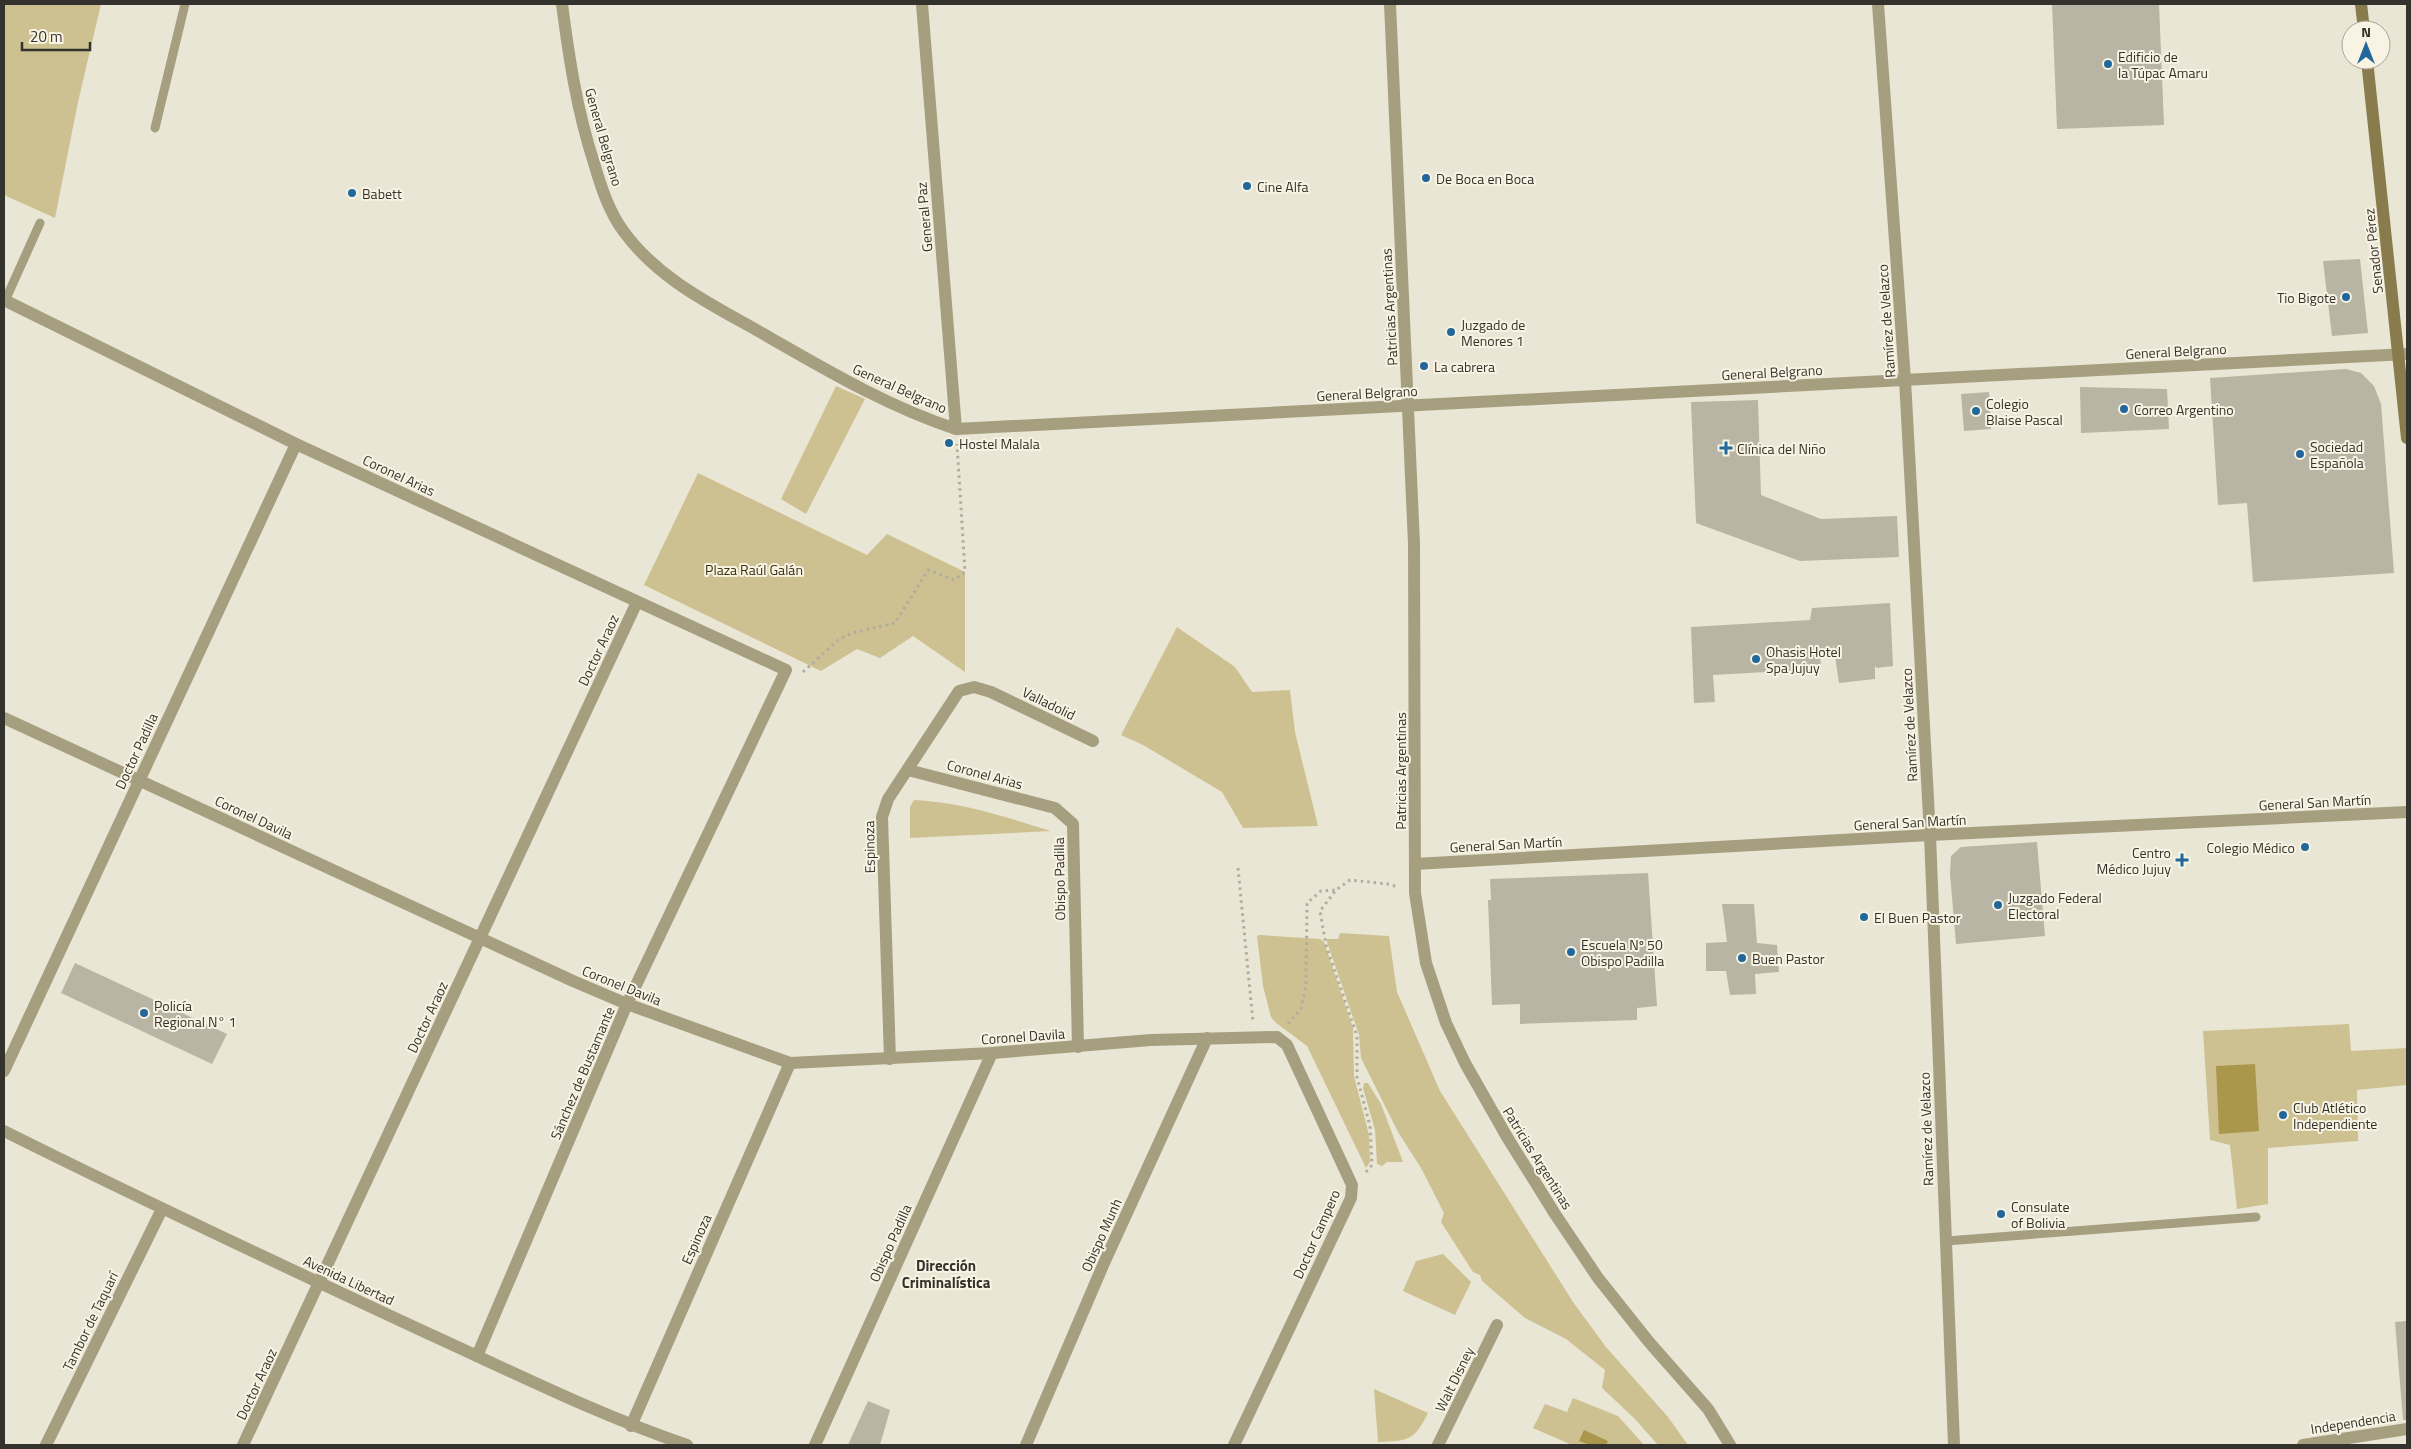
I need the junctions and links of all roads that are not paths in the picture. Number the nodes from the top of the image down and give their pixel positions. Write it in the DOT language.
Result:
graph roads {
  1 [pos="185,4"];
  2 [pos="562,4"];
  3 [pos="922,4"];
  4 [pos="1390,4"];
  5 [pos="1878,4"];
  6 [pos="2361,4"];
  7 [pos="2363,20"];
  8 [pos="2368,70"];
  9 [pos="155,128"];
  10 [pos="40,223"];
  11 [pos="4,300"];
  12 [pos="2404,355"];
  13 [pos="1905,380"];
  14 [pos="1408,406"];
  15 [pos="956,429"];
  16 [pos="2407,438"];
  17 [pos="296,444"];
  18 [pos="637,602"];
  19 [pos="786,670"];
  20 [pos="991,692"];
  21 [pos="4,718"];
  22 [pos="1094,741"];
  23 [pos="908,770"];
  24 [pos="139,781"];
  25 [pos="1055,808"];
  26 [pos="2407,812"];
  27 [pos="1930,835"];
  28 [pos="1415,864"];
  29 [pos="480,938"];
  30 [pos="628,1004"];
  31 [pos="1277,1037"];
  32 [pos="1207,1038"];
  33 [pos="1078,1047"];
  34 [pos="992,1053"];
  35 [pos="890,1059"];
  36 [pos="790,1064"];
  37 [pos="4,1070"];
  38 [pos="4,1131"];
  39 [pos="162,1210"];
  40 [pos="2256,1216"];
  41 [pos="1946,1242"];
  42 [pos="320,1284"];
  43 [pos="1497,1325"];
  44 [pos="477,1356"];
  45 [pos="630,1426"];
  46 [pos="2407,1429"];
  47 [pos="46,1445"];
  48 [pos="243,1445"];
  49 [pos="687,1445"];
  50 [pos="815,1445"];
  51 [pos="1026,1445"];
  52 [pos="1234,1445"];
  53 [pos="1438,1445"];
  54 [pos="1730,1445"];
  55 [pos="1954,1445"];
  56 [pos="2303,1445"];
  1 -- 9 [label="lane"];
  2 -- 15 [label="street, General Belgrano"];
  3 -- 15 [label="street, General Paz"];
  4 -- 14 [label="street, Patricias Argentinas"];
  5 -- 13 [label="street, Ramírez de Velazco"];
  6 -- 7 [label="main road"];
  8 -- 12 [label="main road, Senador Pérez"];
  10 -- 11 [label="lane"];
  11 -- 17 [label="street, Coronel Arias"];
  12 -- 13 [label="street, General Belgrano"];
  12 -- 16 [label="main road, Senador Pérez"];
  13 -- 14 [label="street, General Belgrano"];
  13 -- 27 [label="street, Ramírez de Velazco"];
  14 -- 15 [label="street, General Belgrano"];
  14 -- 28 [label="street, Patricias Argentinas"];
  17 -- 18 [label="street, Coronel Arias"];
  17 -- 24 [label="street, Doctor Padilla"];
  18 -- 19 [label="street, Coronel Arias"];
  18 -- 29 [label="street, Doctor Araoz"];
  19 -- 30 [label="street, Sánchez de Bustamante"];
  20 -- 22 [label="street, Valladolid"];
  20 -- 23 [label="street, Espinoza"];
  21 -- 24 [label="street, Coronel Davila"];
  23 -- 25 [label="street, Coronel Arias"];
  23 -- 35 [label="street, Espinoza"];
  24 -- 29 [label="street, Coronel Davila"];
  24 -- 37 [label="street, Doctor Padilla"];
  25 -- 33 [label="street, Obispo Padilla"];
  26 -- 27 [label="street, General San Martín"];
  27 -- 28 [label="street, General San Martín"];
  27 -- 41 [label="street, Ramírez de Velazco"];
  28 -- 54 [label="street, Patricias Argentinas"];
  29 -- 30 [label="street, Coronel Davila"];
  29 -- 42 [label="street, Doctor Araoz"];
  30 -- 36 [label="street, Coronel Davila"];
  30 -- 44 [label="street, Sánchez de Bustamante"];
  31 -- 32 [label="street, Coronel Davila"];
  31 -- 52 [label="street, Doctor Campero"];
  32 -- 33 [label="street, Coronel Davila"];
  32 -- 51 [label="street, Obispo Munh"];
  33 -- 34 [label="street, Coronel Davila"];
  34 -- 35 [label="street, Coronel Davila"];
  34 -- 50 [label="street, Obispo Padilla"];
  35 -- 36 [label="street, Coronel Davila"];
  36 -- 45 [label="street, Espinoza"];
  38 -- 39 [label="street, Avenida Libertad"];
  39 -- 42 [label="street, Avenida Libertad"];
  39 -- 47 [label="street, Tambor de Taquarí"];
  40 -- 41 [label="lane"];
  41 -- 55 [label="street, Ramírez de Velazco"];
  42 -- 44 [label="street, Avenida Libertad"];
  42 -- 48 [label="street, Doctor Araoz"];
  43 -- 53 [label="street, Walt Disney"];
  44 -- 45 [label="street, Avenida Libertad"];
  45 -- 49 [label="street, Avenida Libertad"];
  46 -- 56 [label="street, Independencia"];
}
